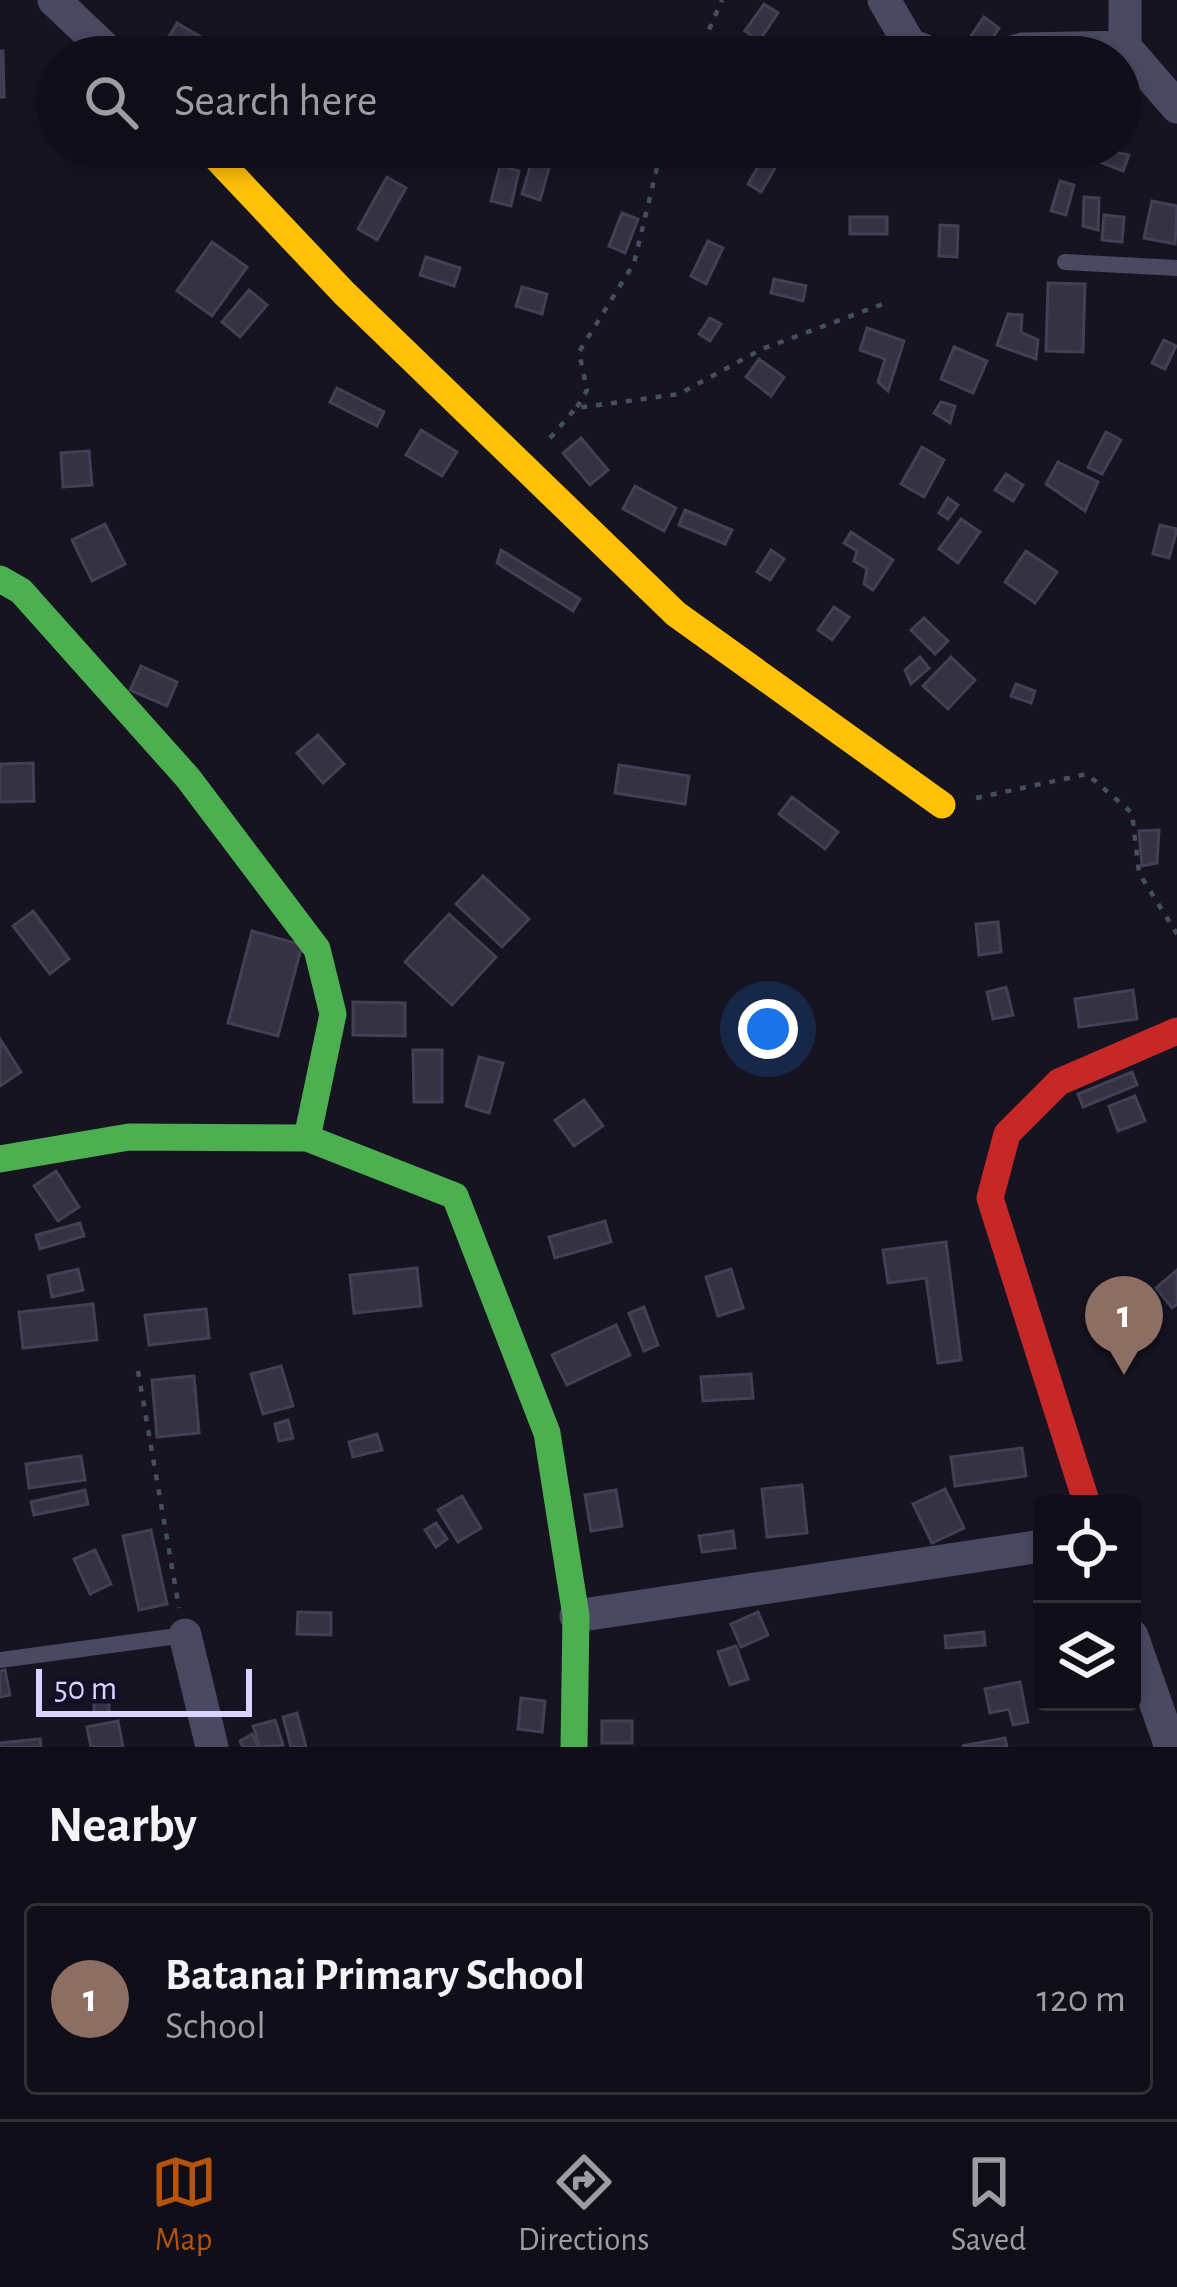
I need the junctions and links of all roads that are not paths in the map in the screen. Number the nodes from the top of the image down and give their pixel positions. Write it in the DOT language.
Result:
graph roads {
  1 [pos="54,0"];
  2 [pos="884,0"];
  3 [pos="1125,0"];
  4 [pos="92,36"];
  5 [pos="905,36"];
  6 [pos="1124,36"];
  7 [pos="1141,66"];
  8 [pos="1177,107"];
  9 [pos="226,168"];
  10 [pos="1065,262"];
  11 [pos="1177,268"];
  12 [pos="0,579"];
  13 [pos="942,805"];
  14 [pos="1177,1031"];
  15 [pos="307,1138"];
  16 [pos="0,1159"];
  17 [pos="1084,1495"];
  18 [pos="1033,1547"];
  19 [pos="576,1616"];
  20 [pos="185,1635"];
  21 [pos="0,1660"];
  22 [pos="1141,1662"];
  23 [pos="212,1747"];
  24 [pos="574,1747"];
  25 [pos="1171,1747"];
  1 -- 4 [label="street"];
  2 -- 5 [label="street"];
  3 -- 6 [label="street"];
  7 -- 8 [label="street"];
  9 -- 13 [label="street"];
  10 -- 11 [label="lane"];
  12 -- 15 [label="street"];
  14 -- 17 [label="street"];
  15 -- 16 [label="street"];
  15 -- 19 [label="street"];
  18 -- 19 [label="street"];
  19 -- 24 [label="street"];
  20 -- 21 [label="lane"];
  20 -- 23 [label="street"];
  22 -- 25 [label="street"];
}
